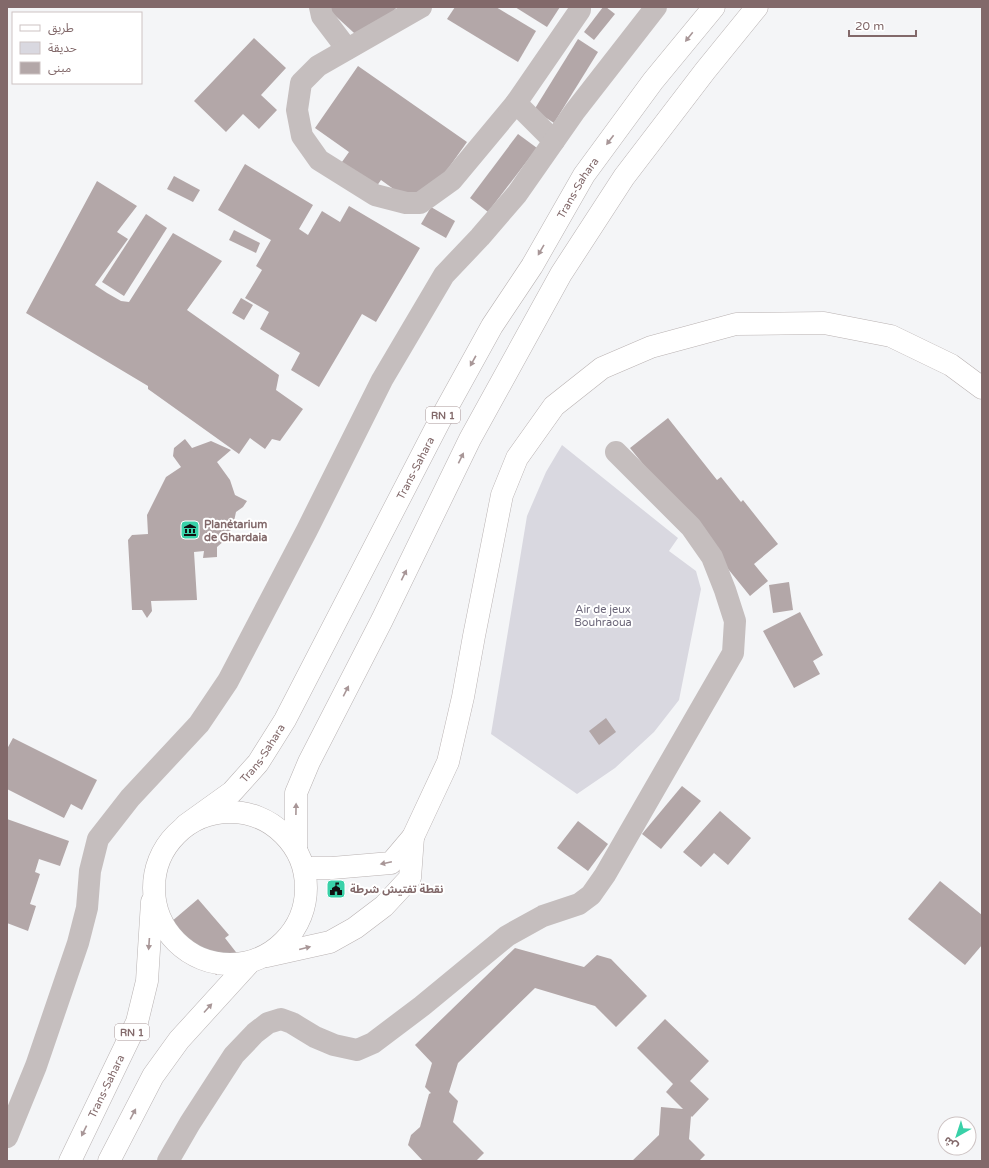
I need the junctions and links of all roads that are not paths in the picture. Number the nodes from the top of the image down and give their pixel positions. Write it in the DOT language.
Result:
graph roads {
  1 [pos="320,7"];
  2 [pos="421,7"];
  3 [pos="580,7"];
  4 [pos="656,7"];
  5 [pos="714,7"];
  6 [pos="757,7"];
  7 [pos="347,49"];
  8 [pos="516,103"];
  9 [pos="554,141"];
  10 [pos="982,388"];
  11 [pos="616,452"];
  12 [pos="186,825"];
  13 [pos="413,837"];
  14 [pos="296,848"];
  15 [pos="304,868"];
  16 [pos="153,891"];
  17 [pos="258,959"];
  18 [pos="7,1137"];
  19 [pos="70,1161"];
  20 [pos="109,1161"];
  21 [pos="168,1161"];
  1 -- 7 [label="street"];
  2 -- 7 [label="street"];
  3 -- 8 [label="street"];
  4 -- 9 [label="street"];
  5 -- 12 [label="main road, Trans-Sahara / RN 1, one-way"];
  14 -- 6 [label="main road, RN 1, one-way"];
  7 -- 8 [label="street"];
  8 -- 9 [label="street"];
  9 -- 18 [label="street"];
  10 -- 13 [label="main road"];
  11 -- 21 [label="street"];
  12 -- 14 [label="main road"];
  12 -- 16 [label="main road"];
  13 -- 15 [label="main road, one-way"];
  17 -- 13 [label="main road, one-way"];
  14 -- 15 [label="main road"];
  15 -- 17 [label="main road"];
  16 -- 17 [label="main road"];
  16 -- 19 [label="main road, Trans-Sahara / RN 1, one-way"];
  20 -- 17 [label="main road, one-way"];
}
